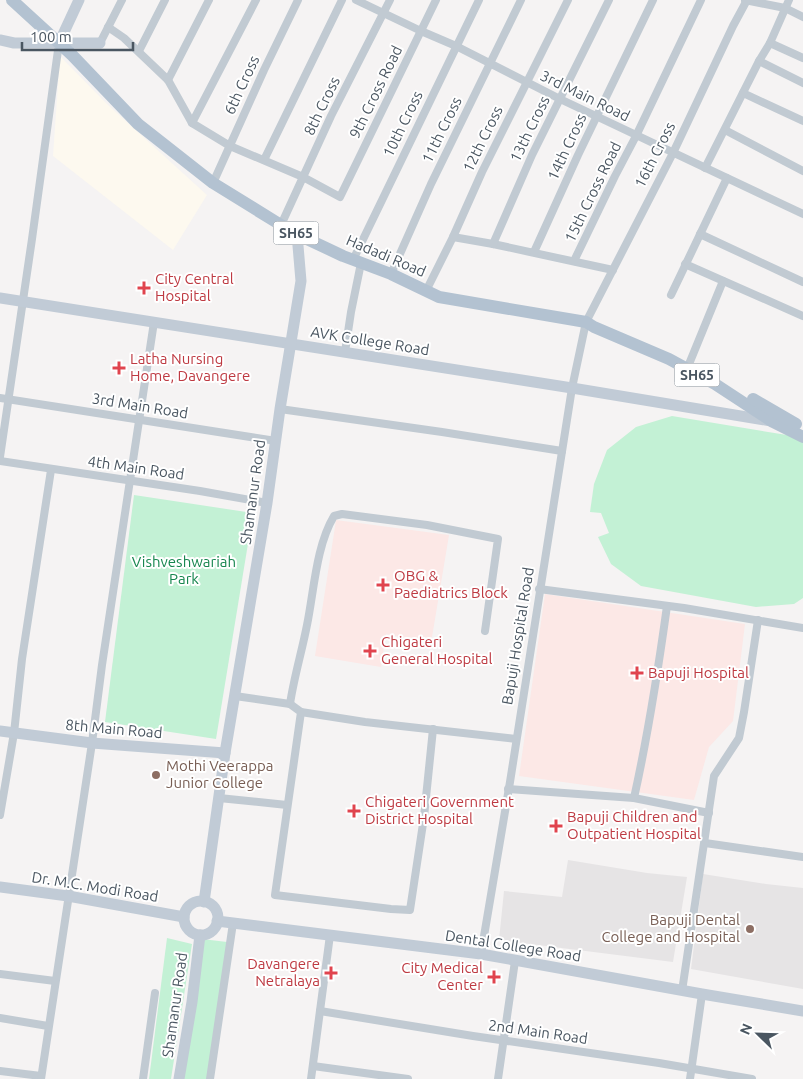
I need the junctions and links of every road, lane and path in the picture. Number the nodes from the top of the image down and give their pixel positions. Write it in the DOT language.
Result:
graph roads {
  1 [pos="12,0"];
  2 [pos="79,0"];
  3 [pos="122,0"];
  4 [pos="165,0"];
  5 [pos="209,0"];
  6 [pos="256,0"];
  7 [pos="298,0"];
  8 [pos="342,0"];
  9 [pos="356,0"];
  10 [pos="390,0"];
  11 [pos="436,0"];
  12 [pos="479,0"];
  13 [pos="521,0"];
  14 [pos="568,0"];
  15 [pos="609,0"];
  16 [pos="653,0"];
  17 [pos="701,0"];
  18 [pos="746,0"];
  19 [pos="789,0"];
  20 [pos="785,8"];
  21 [pos="384,13"];
  22 [pos="803,17"];
  23 [pos="108,28"];
  24 [pos="421,31"];
  25 [pos="0,40"];
  26 [pos="59,43"];
  27 [pos="100,43"];
  28 [pos="770,43"];
  29 [pos="456,46"];
  30 [pos="139,52"];
  31 [pos="803,58"];
  32 [pos="759,61"];
  33 [pos="490,62"];
  34 [pos="168,80"];
  35 [pos="803,82"];
  36 [pos="527,83"];
  37 [pos="743,93"];
  38 [pos="560,99"];
  39 [pos="597,116"];
  40 [pos="803,121"];
  41 [pos="192,123"];
  42 [pos="725,130"];
  43 [pos="636,136"];
  44 [pos="230,146"];
  45 [pos="672,153"];
  46 [pos="264,160"];
  47 [pos="705,168"];
  48 [pos="803,171"];
  49 [pos="303,177"];
  50 [pos="727,178"];
  51 [pos="213,183"];
  52 [pos="803,214"];
  53 [pos="281,225"];
  54 [pos="297,234"];
  55 [pos="700,234"];
  56 [pos="454,236"];
  57 [pos="493,244"];
  58 [pos="534,252"];
  59 [pos="357,261"];
  60 [pos="574,261"];
  61 [pos="685,264"];
  62 [pos="613,270"];
  63 [pos="391,274"];
  64 [pos="723,281"];
  65 [pos="803,282"];
  66 [pos="426,291"];
  67 [pos="670,295"];
  68 [pos="0,298"];
  69 [pos="23,301"];
  70 [pos="803,316"];
  71 [pos="154,322"];
  72 [pos="586,322"];
  73 [pos="290,344"];
  74 [pos="345,352"];
  75 [pos="688,365"];
  76 [pos="572,388"];
  77 [pos="0,398"];
  78 [pos="9,399"];
  79 [pos="750,402"];
  80 [pos="280,409"];
  81 [pos="736,416"];
  82 [pos="140,420"];
  83 [pos="773,422"];
  84 [pos="803,428"];
  85 [pos="803,437"];
  86 [pos="276,441"];
  87 [pos="562,451"];
  88 [pos="0,457"];
  89 [pos="0,461"];
  90 [pos="51,470"];
  91 [pos="131,480"];
  92 [pos="267,503"];
  93 [pos="540,589"];
  94 [pos="667,606"];
  95 [pos="758,620"];
  96 [pos="803,628"];
  97 [pos="485,631"];
  98 [pos="234,696"];
  99 [pos="290,704"];
  100 [pos="301,712"];
  101 [pos="432,729"];
  102 [pos="0,731"];
  103 [pos="14,733"];
  104 [pos="516,739"];
  105 [pos="92,743"];
  106 [pos="225,752"];
  107 [pos="508,789"];
  108 [pos="219,798"];
  109 [pos="634,798"];
  110 [pos="287,805"];
  111 [pos="709,813"];
  112 [pos="0,816"];
  113 [pos="704,843"];
  114 [pos="803,857"];
  115 [pos="0,886"];
  116 [pos="68,896"];
  117 [pos="204,902"];
  118 [pos="184,917"];
  119 [pos="217,921"];
  120 [pos="233,923"];
  121 [pos="200,935"];
  122 [pos="330,935"];
  123 [pos="481,954"];
  124 [pos="515,961"];
  125 [pos="0,974"];
  126 [pos="55,981"];
  127 [pos="682,991"];
  128 [pos="155,994"];
  129 [pos="702,994"];
  130 [pos="803,1010"];
  131 [pos="320,1011"];
  132 [pos="0,1018"];
  133 [pos="48,1026"];
  134 [pos="503,1040"];
  135 [pos="313,1066"];
  136 [pos="692,1069"];
  137 [pos="0,1070"];
  138 [pos="41,1078"];
  139 [pos="143,1079"];
  140 [pos="179,1079"];
  141 [pos="210,1079"];
  142 [pos="310,1079"];
  143 [pos="408,1079"];
  144 [pos="498,1079"];
  145 [pos="690,1079"];
  146 [pos="752,1079"];
  1 -- 26 [label="main road, Hadadi Road"];
  2 -- 26 [label="main road"];
  3 -- 23 [label="street"];
  4 -- 30 [label="street"];
  5 -- 34 [label="street"];
  6 -- 41 [label="street"];
  7 -- 44 [label="street, 6th Cross"];
  8 -- 46 [label="street"];
  9 -- 21 [label="street, 3rd Main Road"];
  10 -- 21 [label="street, 8th Cross"];
  11 -- 24 [label="street, 9th Cross Road"];
  12 -- 29 [label="street, 10th Cross"];
  13 -- 33 [label="street, 11th Cross"];
  14 -- 36 [label="street, 12th Cross"];
  15 -- 38 [label="street, 13th Cross"];
  16 -- 39 [label="street, 14th Cross"];
  17 -- 43 [label="street, 15th Cross Road"];
  18 -- 20 [label="street"];
  18 -- 45 [label="street, 16th Cross"];
  19 -- 20 [label="street"];
  20 -- 22 [label="street"];
  20 -- 28 [label="street"];
  21 -- 24 [label="street, 3rd Main Road"];
  21 -- 49 [label="street, 8th Cross"];
  23 -- 27 [label="street"];
  23 -- 30 [label="street"];
  24 -- 29 [label="street, 3rd Main Road"];
  24 -- 49 [label="street, 9th Cross Road"];
  25 -- 26 [label="main road"];
  26 -- 27 [label="main road"];
  26 -- 51 [label="main road, Hadadi Road / SH65"];
  26 -- 69 [label="street"];
  28 -- 31 [label="street"];
  28 -- 32 [label="street"];
  29 -- 33 [label="street, 3rd Main Road"];
  29 -- 59 [label="street, 10th Cross"];
  30 -- 34 [label="street"];
  32 -- 35 [label="street"];
  32 -- 37 [label="street"];
  33 -- 36 [label="street, 3rd Main Road"];
  33 -- 63 [label="street, 11th Cross"];
  34 -- 41 [label="street"];
  36 -- 38 [label="street, 3rd Main Road"];
  36 -- 56 [label="street, 12th Cross"];
  37 -- 40 [label="street"];
  37 -- 42 [label="street"];
  38 -- 39 [label="street, 3rd Main Road"];
  38 -- 57 [label="street, 13th Cross"];
  39 -- 43 [label="street, 3rd Main Road"];
  39 -- 58 [label="street, 14th Cross"];
  41 -- 44 [label="street"];
  42 -- 47 [label="street"];
  42 -- 48 [label="street"];
  43 -- 45 [label="street, 3rd Main Road"];
  43 -- 60 [label="street, 15th Cross Road"];
  44 -- 46 [label="street"];
  44 -- 51 [label="street, 6th Cross"];
  45 -- 47 [label="street, 3rd Main Road"];
  45 -- 62 [label="street, 16th Cross"];
  46 -- 49 [label="street"];
  47 -- 50 [label="street, 3rd Main Road"];
  49 -- 53 [label="street, 8th Cross"];
  50 -- 52 [label="street, 3rd Main Road"];
  50 -- 55 [label="street"];
  51 -- 53 [label="main road, Hadadi Road / SH65"];
  53 -- 54 [label="main road, Hadadi Road / SH65"];
  54 -- 59 [label="main road, Hadadi Road / SH65"];
  54 -- 73 [label="main road, Shamanur Road"];
  55 -- 61 [label="street"];
  55 -- 65 [label="street"];
  56 -- 57 [label="street"];
  56 -- 66 [label="street, 12th Cross"];
  57 -- 58 [label="street"];
  58 -- 60 [label="street"];
  59 -- 63 [label="main road, Hadadi Road / SH65"];
  59 -- 74 [label="street, 10th Cross"];
  60 -- 62 [label="street"];
  61 -- 64 [label="street"];
  61 -- 67 [label="street"];
  62 -- 72 [label="street, 16th Cross"];
  63 -- 66 [label="main road, Hadadi Road / SH65"];
  64 -- 70 [label="street"];
  64 -- 75 [label="street"];
  66 -- 72 [label="main road, Hadadi Road / SH65"];
  68 -- 69 [label="main road, AVK College Road"];
  69 -- 71 [label="main road, AVK College Road"];
  69 -- 78 [label="street"];
  71 -- 73 [label="main road, AVK College Road"];
  71 -- 82 [label="street"];
  72 -- 75 [label="main road, Hadadi Road / SH65"];
  72 -- 76 [label="street, Bapuji Hospital Road"];
  73 -- 74 [label="main road, AVK College Road"];
  73 -- 80 [label="main road, Shamanur Road"];
  74 -- 76 [label="main road, AVK College Road"];
  75 -- 79 [label="main road, Hadadi Road / SH65"];
  76 -- 81 [label="main road, AVK College Road"];
  76 -- 87 [label="street, Bapuji Hospital Road"];
  77 -- 78 [label="street, 3rd Main Road"];
  78 -- 82 [label="street, 3rd Main Road"];
  78 -- 88 [label="street"];
  79 -- 81 [label="main road"];
  79 -- 83 [label="main road, Hadadi Road / SH65"];
  79 -- 84 [label="main road"];
  80 -- 86 [label="main road, Shamanur Road"];
  80 -- 87 [label="street"];
  81 -- 83 [label="main road, AVK College Road"];
  82 -- 86 [label="street, 3rd Main Road"];
  82 -- 91 [label="street"];
  83 -- 85 [label="main road, Hadadi Road / SH65"];
  86 -- 92 [label="main road, Shamanur Road"];
  87 -- 93 [label="street, Bapuji Hospital Road"];
  89 -- 90 [label="street, 4th Main Road"];
  90 -- 91 [label="street, 4th Main Road"];
  90 -- 103 [label="street"];
  91 -- 92 [label="street, 4th Main Road"];
  91 -- 105 [label="street"];
  92 -- 98 [label="main road, Shamanur Road"];
  93 -- 94 [label="street"];
  93 -- 104 [label="street, Bapuji Hospital Road"];
  94 -- 95 [label="street"];
  94 -- 109 [label="street"];
  95 -- 96 [label="street"];
  95 -- 111 [label="street"];
  97 -- 99 [label="street"];
  98 -- 99 [label="street"];
  98 -- 106 [label="main road, Shamanur Road"];
  99 -- 100 [label="street"];
  100 -- 101 [label="street"];
  100 -- 110 [label="street"];
  101 -- 104 [label="street"];
  101 -- 110 [label="street"];
  102 -- 103 [label="main road, 8th Main Road"];
  103 -- 105 [label="main road, 8th Main Road"];
  103 -- 112 [label="street"];
  104 -- 107 [label="street, Bapuji Hospital Road"];
  105 -- 106 [label="main road, 8th Main Road"];
  105 -- 116 [label="street"];
  106 -- 108 [label="main road, Shamanur Road"];
  107 -- 109 [label="street"];
  107 -- 123 [label="street, Bapuji Hospital Road"];
  108 -- 110 [label="street"];
  108 -- 117 [label="main road, Shamanur Road"];
  109 -- 111 [label="street"];
  111 -- 113 [label="street"];
  113 -- 114 [label="street"];
  113 -- 127 [label="street"];
  115 -- 116 [label="main road, Dr. M.C. Modi Road"];
  116 -- 118 [label="main road, Dr. M.C. Modi Road"];
  116 -- 126 [label="street"];
  117 -- 118 [label="main road"];
  117 -- 119 [label="main road"];
  118 -- 121 [label="main road"];
  119 -- 120 [label="main road, Dental College Road"];
  119 -- 121 [label="main road"];
  120 -- 122 [label="main road, Dental College Road"];
  120 -- 141 [label="street"];
  121 -- 140 [label="main road, Shamanur Road"];
  122 -- 123 [label="main road, Dental College Road"];
  122 -- 131 [label="street"];
  123 -- 124 [label="main road, Dental College Road"];
  124 -- 127 [label="main road, Dental College Road"];
  124 -- 134 [label="street"];
  125 -- 126 [label="street"];
  126 -- 133 [label="street"];
  127 -- 129 [label="main road, Dental College Road"];
  128 -- 139 [label="street"];
  129 -- 130 [label="main road, Dental College Road"];
  129 -- 136 [label="street"];
  131 -- 134 [label="street, 2nd Main Road"];
  131 -- 135 [label="street"];
  132 -- 133 [label="street"];
  133 -- 138 [label="street"];
  134 -- 136 [label="street, 2nd Main Road"];
  134 -- 144 [label="street"];
  135 -- 142 [label="street"];
  135 -- 143 [label="street"];
  136 -- 145 [label="street"];
  136 -- 146 [label="street, 2nd Main Road"];
  137 -- 138 [label="street"];
}
